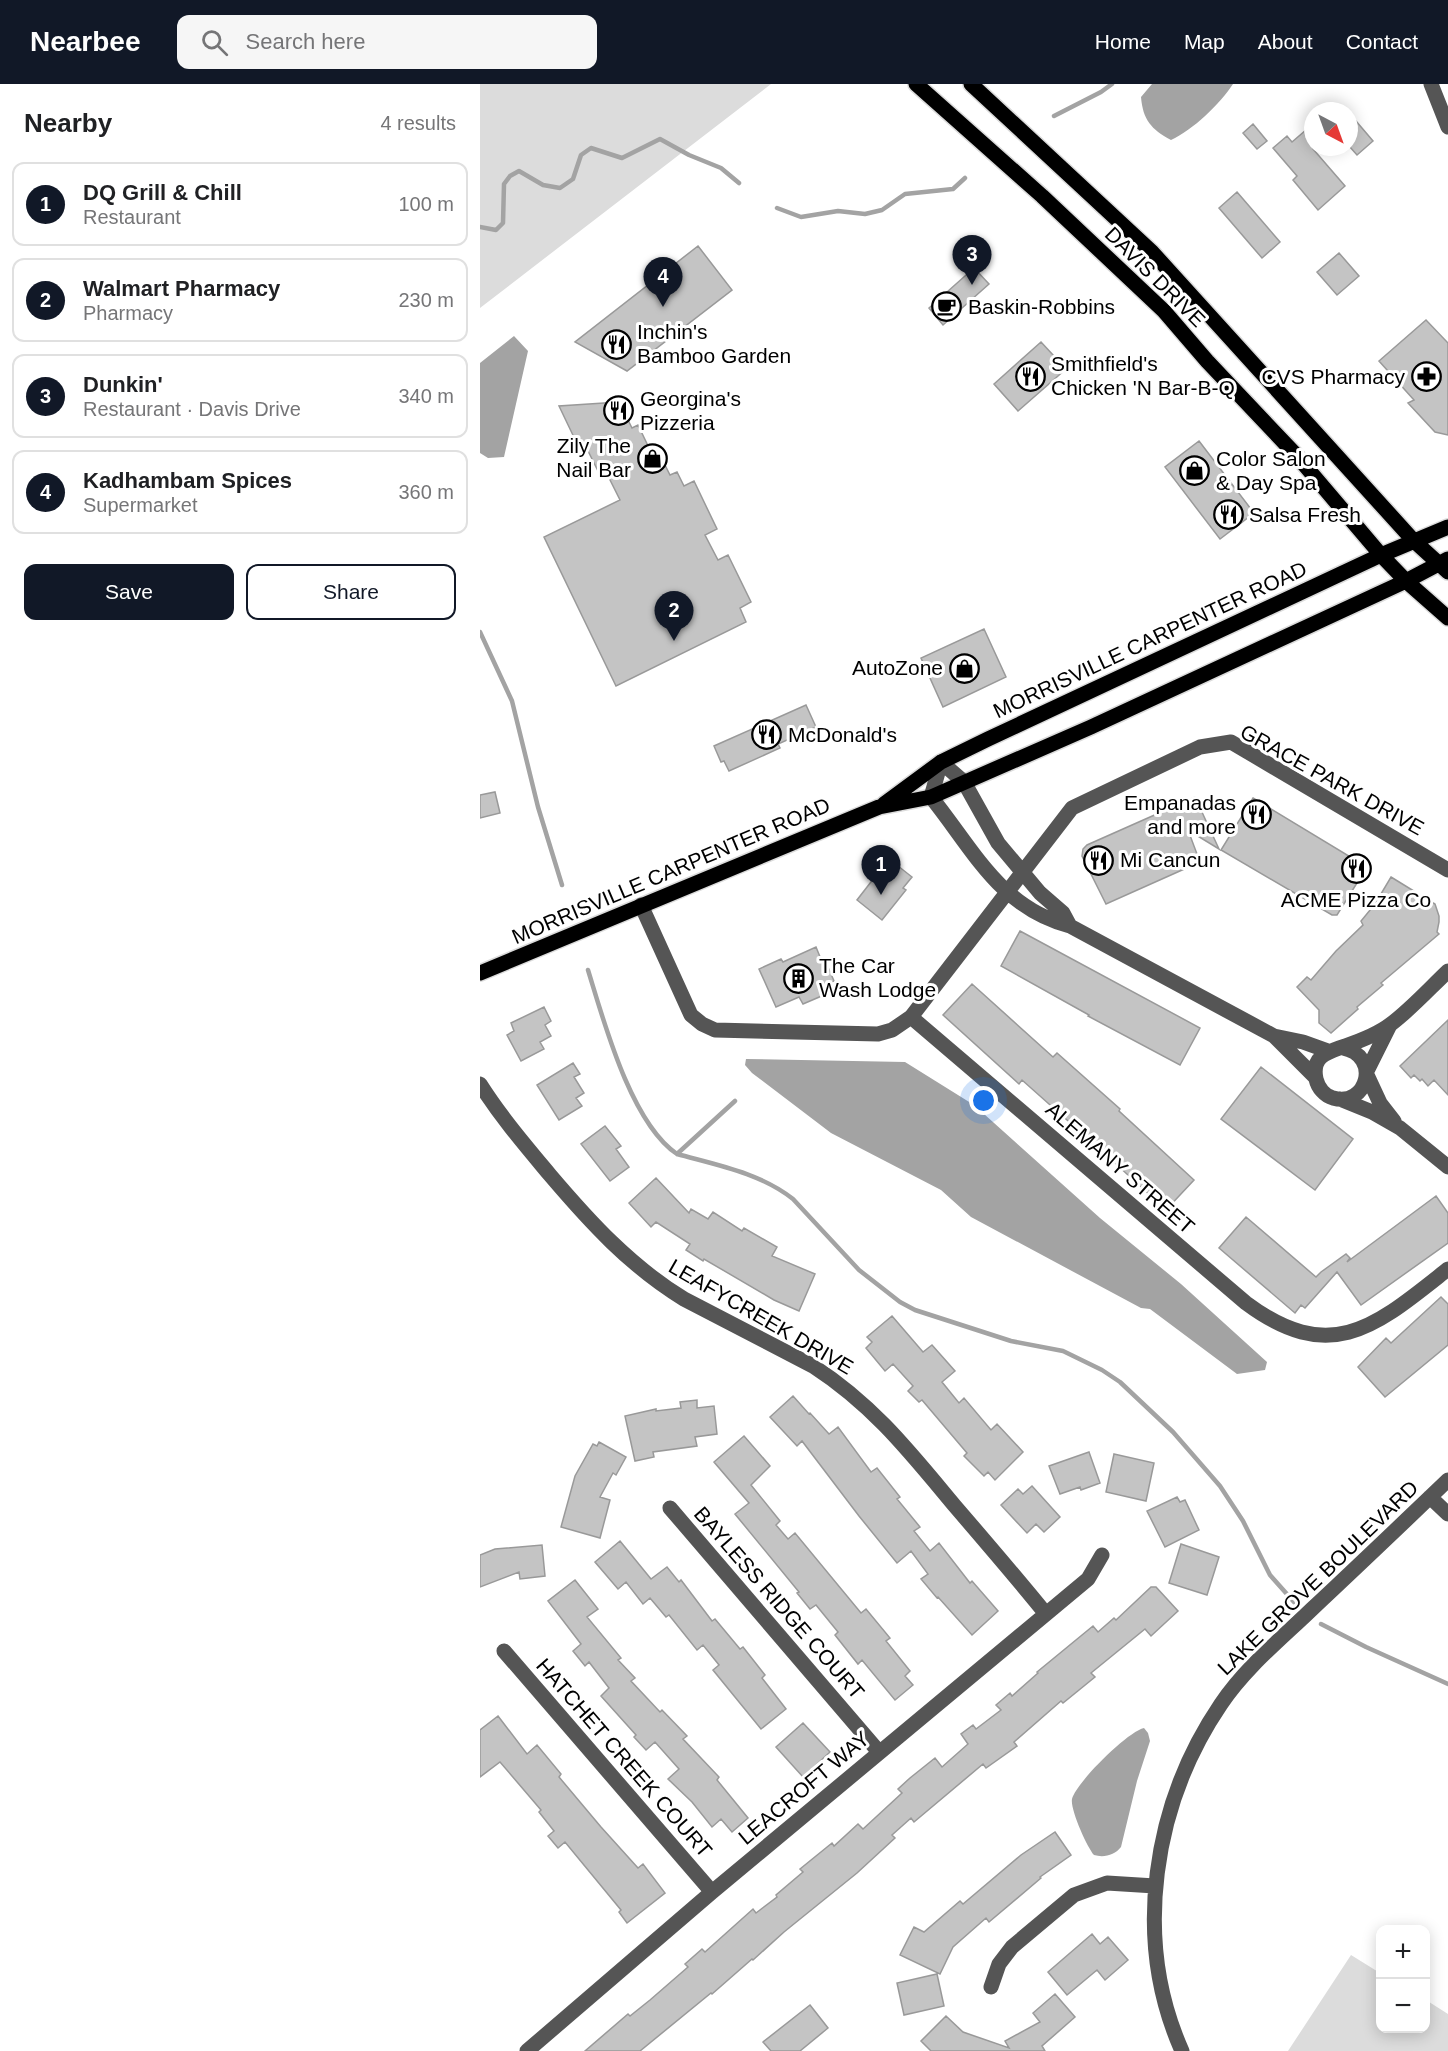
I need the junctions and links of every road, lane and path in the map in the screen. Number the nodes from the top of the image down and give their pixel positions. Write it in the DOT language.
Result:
graph roads {
  1 [pos="916,84"];
  2 [pos="971,84"];
  3 [pos="1431,84"];
  4 [pos="1448,127"];
  5 [pos="1448,527"];
  6 [pos="1413,540"];
  7 [pos="1381,555"];
  8 [pos="1444,565"];
  9 [pos="1406,581"];
  10 [pos="1448,618"];
  11 [pos="941,762"];
  12 [pos="964,782"];
  13 [pos="931,797"];
  14 [pos="879,807"];
  15 [pos="1448,870"];
  16 [pos="1022,874"];
  17 [pos="1007,894"];
  18 [pos="641,905"];
  19 [pos="1070,926"];
  20 [pos="1448,971"];
  21 [pos="480,974"];
  22 [pos="911,1017"];
  23 [pos="1390,1025"];
  24 [pos="1274,1036"];
  25 [pos="1335,1049"];
  26 [pos="1367,1073"];
  27 [pos="1315,1077"];
  28 [pos="480,1084"];
  29 [pos="1340,1099"];
  30 [pos="1400,1128"];
  31 [pos="1448,1167"];
  32 [pos="1448,1269"];
  33 [pos="1448,1480"];
  34 [pos="1430,1497"];
  35 [pos="670,1508"];
  36 [pos="1448,1514"];
  37 [pos="1102,1555"];
  38 [pos="1046,1614"];
  39 [pos="504,1651"];
  40 [pos="879,1752"];
  41 [pos="1155,1886"];
  42 [pos="712,1892"];
  43 [pos="991,1987"];
  44 [pos="528,2051"];
  45 [pos="1182,2051"];
  1 -- 7 [label="main road, DAVIS DRIVE"];
  2 -- 6 [label="main road, DAVIS DRIVE"];
  3 -- 4 [label="street"];
  5 -- 6 [label="main road, MORRISVILLE CARPENTER ROAD"];
  6 -- 7 [label="main road, MORRISVILLE CARPENTER ROAD"];
  6 -- 8 [label="main road, DAVIS DRIVE"];
  7 -- 9 [label="main road, DAVIS DRIVE"];
  7 -- 11 [label="main road, MORRISVILLE CARPENTER ROAD"];
  8 -- 9 [label="main road, MORRISVILLE CARPENTER ROAD"];
  9 -- 10 [label="main road, DAVIS DRIVE"];
  9 -- 12 [label="main road, MORRISVILLE CARPENTER ROAD"];
  11 -- 12 [label="street"];
  11 -- 13 [label="street"];
  11 -- 14 [label="main road, MORRISVILLE CARPENTER ROAD"];
  12 -- 13 [label="main road, MORRISVILLE CARPENTER ROAD"];
  12 -- 16 [label="street"];
  13 -- 14 [label="main road, MORRISVILLE CARPENTER ROAD"];
  13 -- 17 [label="street"];
  14 -- 18 [label="main road, MORRISVILLE CARPENTER ROAD"];
  15 -- 16 [label="street, GRACE PARK DRIVE"];
  16 -- 17 [label="street"];
  16 -- 19 [label="street"];
  17 -- 19 [label="street"];
  17 -- 22 [label="street"];
  18 -- 21 [label="main road, MORRISVILLE CARPENTER ROAD"];
  18 -- 22 [label="street"];
  19 -- 24 [label="street"];
  20 -- 23 [label="street"];
  22 -- 32 [label="street, ALEMANY STREET"];
  23 -- 25 [label="street"];
  23 -- 26 [label="street"];
  24 -- 25 [label="street"];
  24 -- 27 [label="street"];
  25 -- 26 [label="street"];
  25 -- 27 [label="street"];
  26 -- 29 [label="street"];
  26 -- 30 [label="street"];
  27 -- 29 [label="street"];
  28 -- 38 [label="street, LEAFYCREEK DRIVE"];
  29 -- 30 [label="street"];
  30 -- 31 [label="street"];
  33 -- 34 [label="street, LAKE GROVE BOULEVARD"];
  34 -- 36 [label="street"];
  34 -- 41 [label="street, LAKE GROVE BOULEVARD"];
  35 -- 40 [label="street, BAYLESS RIDGE COURT"];
  37 -- 38 [label="street, LEACROFT WAY"];
  38 -- 40 [label="street, LEACROFT WAY"];
  39 -- 42 [label="street, HATCHET CREEK COURT"];
  40 -- 42 [label="street, LEACROFT WAY"];
  41 -- 43 [label="street"];
  41 -- 45 [label="street, LAKE GROVE BOULEVARD"];
  42 -- 44 [label="street, LEACROFT WAY"];
}
